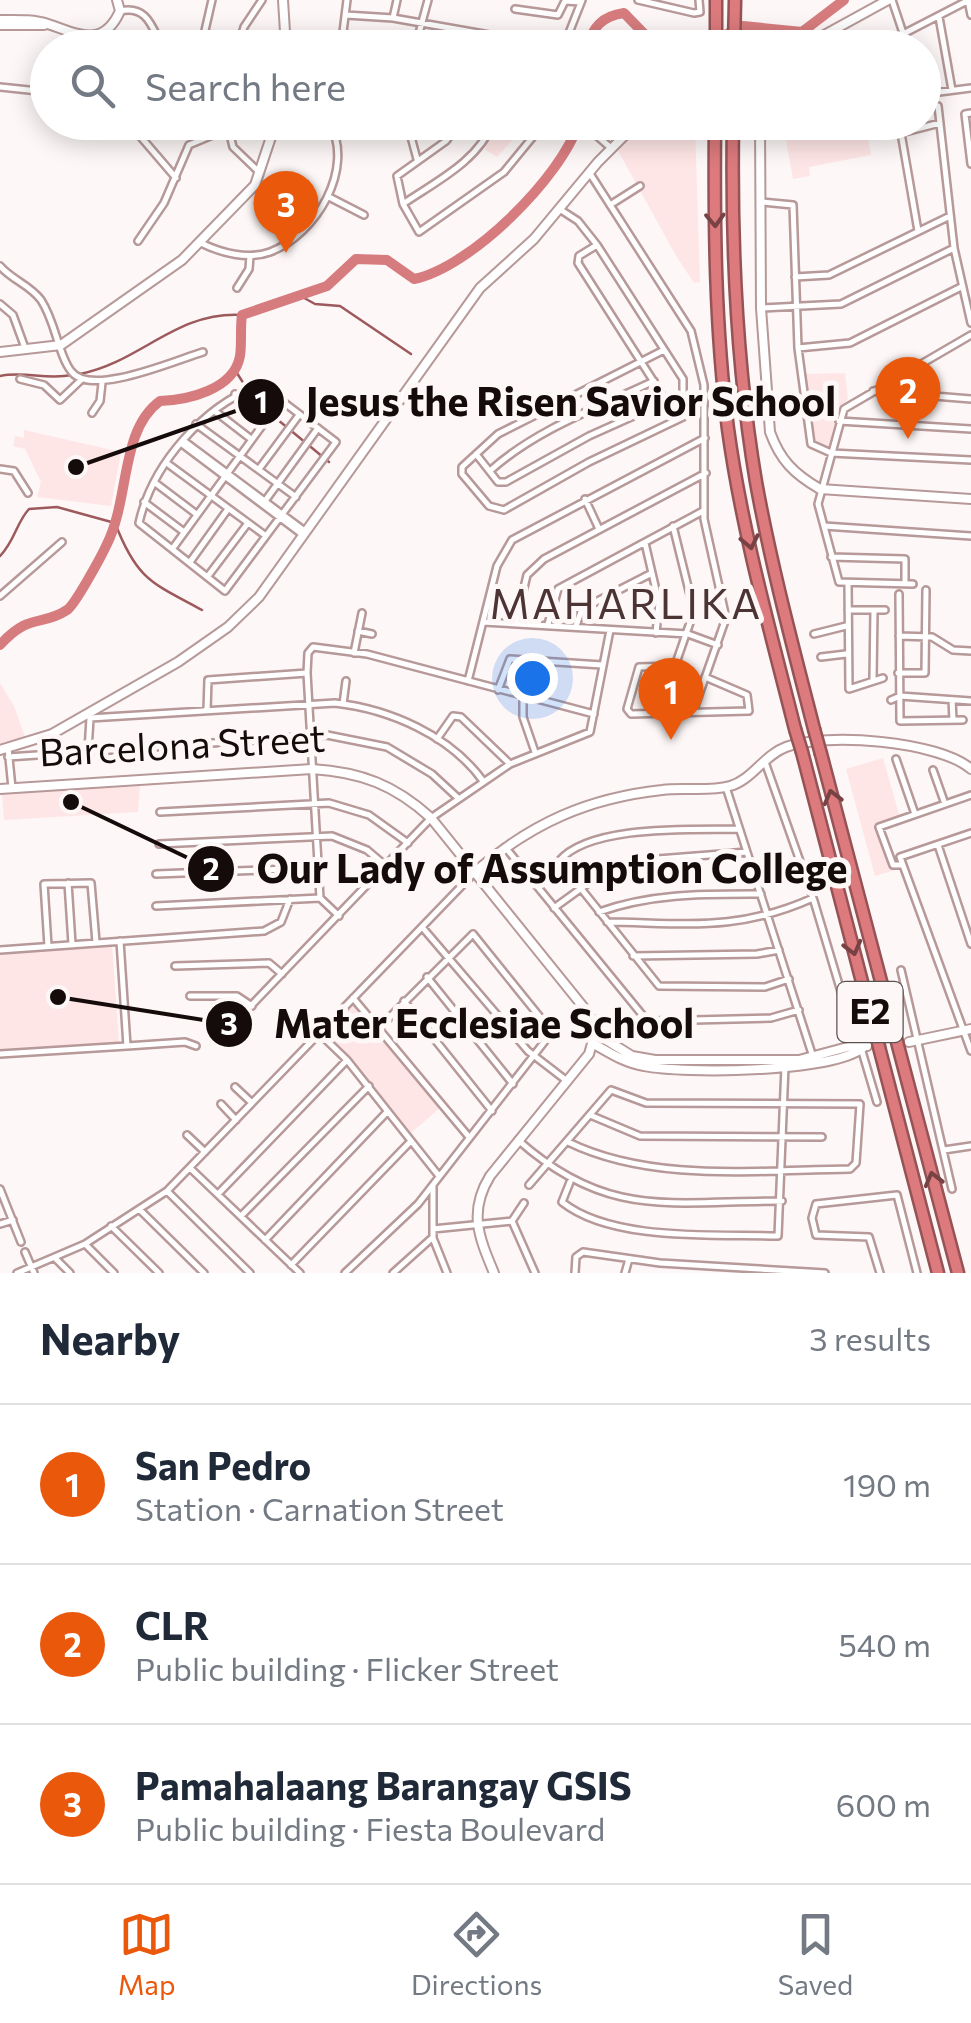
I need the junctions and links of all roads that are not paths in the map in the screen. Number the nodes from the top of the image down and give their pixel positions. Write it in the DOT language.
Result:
graph roads {
  1 [pos="117,0"];
  2 [pos="212,0"];
  3 [pos="262,0"];
  4 [pos="283,0"];
  5 [pos="347,0"];
  6 [pos="397,0"];
  7 [pos="428,0"];
  8 [pos="638,0"];
  9 [pos="700,0"];
  10 [pos="716,0"];
  11 [pos="890,0"];
  12 [pos="968,0"];
  13 [pos="582,1"];
  14 [pos="735,3"];
  15 [pos="515,9"];
  16 [pos="120,11"];
  17 [pos="346,15"];
  18 [pos="971,15"];
  19 [pos="939,17"];
  20 [pos="393,18"];
  21 [pos="0,22"];
  22 [pos="422,24"];
  23 [pos="63,30"];
  24 [pos="106,30"];
  25 [pos="153,30"];
  26 [pos="205,30"];
  27 [pos="245,30"];
  28 [pos="285,30"];
  29 [pos="344,30"];
  30 [pos="420,30"];
  31 [pos="452,30"];
  32 [pos="570,30"];
  33 [pos="716,30"];
  34 [pos="734,30"];
  35 [pos="834,30"];
  36 [pos="905,30"];
  37 [pos="912,30"];
  38 [pos="0,86"];
  39 [pos="971,88"];
  40 [pos="30,90"];
  41 [pos="952,90"];
  42 [pos="941,92"];
  43 [pos="971,113"];
  44 [pos="941,132"];
  45 [pos="143,140"];
  46 [pos="199,140"];
  47 [pos="231,140"];
  48 [pos="271,140"];
  49 [pos="336,140"];
  50 [pos="412,140"];
  51 [pos="447,140"];
  52 [pos="485,140"];
  53 [pos="530,140"];
  54 [pos="602,140"];
  55 [pos="620,140"];
  56 [pos="715,140"];
  57 [pos="733,140"];
  58 [pos="760,140"];
  59 [pos="901,140"];
  60 [pos="611,148"];
  61 [pos="417,159"];
  62 [pos="971,164"];
  63 [pos="589,172"];
  64 [pos="261,174"];
  65 [pos="176,178"];
  66 [pos="640,186"];
  67 [pos="328,197"];
  68 [pos="760,202"];
  69 [pos="403,204"];
  70 [pos="610,205"];
  71 [pos="560,209"];
  72 [pos="364,215"];
  73 [pos="950,216"];
  74 [pos="918,231"];
  75 [pos="138,240"];
  76 [pos="201,243"];
  77 [pos="597,245"];
  78 [pos="954,248"];
  79 [pos="250,256"];
  80 [pos="0,266"];
  81 [pos="795,277"];
  82 [pos="960,287"];
  83 [pos="237,288"];
  84 [pos="968,303"];
  85 [pos="0,304"];
  86 [pos="761,308"];
  87 [pos="796,308"];
  88 [pos="971,323"];
  89 [pos="971,334"];
  90 [pos="61,344"];
  91 [pos="798,348"];
  92 [pos="26,349"];
  93 [pos="664,350"];
  94 [pos="0,352"];
  95 [pos="203,352"];
  96 [pos="643,362"];
  97 [pos="20,379"];
  98 [pos="80,380"];
  99 [pos="654,381"];
  100 [pos="102,382"];
  101 [pos="870,391"];
  102 [pos="236,394"];
  103 [pos="971,399"];
  104 [pos="280,401"];
  105 [pos="216,412"];
  106 [pos="92,413"];
  107 [pos="299,414"];
  108 [pos="268,418"];
  109 [pos="839,421"];
  110 [pos="196,424"];
  111 [pos="318,428"];
  112 [pos="971,429"];
  113 [pos="251,438"];
  114 [pos="705,438"];
  115 [pos="183,442"];
  116 [pos="831,453"];
  117 [pos="476,454"];
  118 [pos="240,455"];
  119 [pos="971,460"];
  120 [pos="168,464"];
  121 [pos="0,469"];
  122 [pos="259,469"];
  123 [pos="490,470"];
  124 [pos="706,473"];
  125 [pos="225,475"];
  126 [pos="154,482"];
  127 [pos="278,482"];
  128 [pos="820,489"];
  129 [pos="28,493"];
  130 [pos="210,496"];
  131 [pos="296,497"];
  132 [pos="585,499"];
  133 [pos="971,499"];
  134 [pos="265,500"];
  135 [pos="144,502"];
  136 [pos="228,509"];
  137 [pos="704,510"];
  138 [pos="196,514"];
  139 [pos="282,516"];
  140 [pos="248,523"];
  141 [pos="674,526"];
  142 [pos="823,526"];
  143 [pos="599,528"];
  144 [pos="184,532"];
  145 [pos="305,533"];
  146 [pos="266,536"];
  147 [pos="971,536"];
  148 [pos="62,542"];
  149 [pos="645,543"];
  150 [pos="173,548"];
  151 [pos="832,557"];
  152 [pos="190,562"];
  153 [pos="652,573"];
  154 [pos="208,577"];
  155 [pos="848,583"];
  156 [pos="905,584"];
  157 [pos="913,584"];
  158 [pos="926,590"];
  159 [pos="898,594"];
  160 [pos="0,596"];
  161 [pos="847,610"];
  162 [pos="874,610"];
  163 [pos="885,610"];
  164 [pos="362,613"];
  165 [pos="484,622"];
  166 [pos="516,622"];
  167 [pos="548,624"];
  168 [pos="576,626"];
  169 [pos="846,626"];
  170 [pos="610,630"];
  171 [pos="358,631"];
  172 [pos="656,633"];
  173 [pos="372,634"];
  174 [pos="688,634"];
  175 [pos="814,634"];
  176 [pos="899,636"];
  177 [pos="926,637"];
  178 [pos="971,643"];
  179 [pos="718,645"];
  180 [pos="969,651"];
  181 [pos="354,652"];
  182 [pos="846,654"];
  183 [pos="822,657"];
  184 [pos="604,665"];
  185 [pos="675,666"];
  186 [pos="307,673"];
  187 [pos="898,673"];
  188 [pos="705,678"];
  189 [pos="883,678"];
  190 [pos="873,680"];
  191 [pos="346,681"];
  192 [pos="468,682"];
  193 [pos="498,690"];
  194 [pos="900,696"];
  195 [pos="523,699"];
  196 [pos="891,700"];
  197 [pos="952,700"];
  198 [pos="971,701"];
  199 [pos="309,704"];
  200 [pos="344,704"];
  201 [pos="207,710"];
  202 [pos="659,712"];
  203 [pos="693,712"];
  204 [pos="594,714"];
  205 [pos="953,720"];
  206 [pos="963,720"];
  207 [pos="310,735"];
  208 [pos="437,739"];
  209 [pos="88,751"];
  210 [pos="5,752"];
  211 [pos="535,752"];
  212 [pos="896,759"];
  213 [pos="764,760"];
  214 [pos="510,764"];
  215 [pos="969,765"];
  216 [pos="312,769"];
  217 [pos="933,770"];
  218 [pos="483,780"];
  219 [pos="726,787"];
  220 [pos="12,788"];
  221 [pos="0,789"];
  222 [pos="971,795"];
  223 [pos="458,798"];
  224 [pos="315,804"];
  225 [pos="945,804"];
  226 [pos="160,812"];
  227 [pos="915,814"];
  228 [pos="431,818"];
  229 [pos="739,828"];
  230 [pos="317,836"];
  231 [pos="970,836"];
  232 [pos="408,843"];
  233 [pos="159,844"];
  234 [pos="938,844"];
  235 [pos="505,846"];
  236 [pos="747,852"];
  237 [pos="901,861"];
  238 [pos="387,867"];
  239 [pos="318,868"];
  240 [pos="476,871"];
  241 [pos="156,874"];
  242 [pos="68,883"];
  243 [pos="579,888"];
  244 [pos="760,894"];
  245 [pos="320,898"];
  246 [pos="813,898"];
  247 [pos="290,899"];
  248 [pos="156,906"];
  249 [pos="554,908"];
  250 [pos="599,912"];
  251 [pos="340,916"];
  252 [pos="768,918"];
  253 [pos="607,922"];
  254 [pos="422,926"];
  255 [pos="120,941"];
  256 [pos="96,942"];
  257 [pos="72,944"];
  258 [pos="971,944"];
  259 [pos="48,946"];
  260 [pos="0,950"];
  261 [pos="779,950"];
  262 [pos="450,954"];
  263 [pos="633,956"];
  264 [pos="175,966"];
  265 [pos="901,970"];
  266 [pos="282,974"];
  267 [pos="427,977"];
  268 [pos="789,979"];
  269 [pos="190,996"];
  270 [pos="353,998"];
  271 [pos="404,1001"];
  272 [pos="252,1006"];
  273 [pos="799,1010"];
  274 [pos="380,1027"];
  275 [pos="968,1030"];
  276 [pos="319,1032"];
  277 [pos="596,1032"];
  278 [pos="221,1037"];
  279 [pos="913,1042"];
  280 [pos="594,1044"];
  281 [pos="861,1044"];
  282 [pos="127,1046"];
  283 [pos="196,1046"];
  284 [pos="971,1050"];
  285 [pos="0,1054"];
  286 [pos="534,1057"];
  287 [pos="348,1060"];
  288 [pos="814,1062"];
  289 [pos="643,1063"];
  290 [pos="785,1064"];
  291 [pos="566,1081"];
  292 [pos="513,1084"];
  293 [pos="368,1086"];
  294 [pos="235,1087"];
  295 [pos="252,1102"];
  296 [pos="877,1102"];
  297 [pos="221,1104"];
  298 [pos="784,1104"];
  299 [pos="388,1111"];
  300 [pos="492,1111"];
  301 [pos="590,1115"];
  302 [pos="236,1120"];
  303 [pos="188,1135"];
  304 [pos="784,1137"];
  305 [pos="822,1137"];
  306 [pos="470,1138"];
  307 [pos="412,1140"];
  308 [pos="518,1140"];
  309 [pos="568,1142"];
  310 [pos="971,1146"];
  311 [pos="944,1150"];
  312 [pos="205,1152"];
  313 [pos="547,1165"];
  314 [pos="190,1167"];
  315 [pos="783,1170"];
  316 [pos="440,1176"];
  317 [pos="570,1182"];
  318 [pos="434,1184"];
  319 [pos="530,1185"];
  320 [pos="0,1189"];
  321 [pos="952,1189"];
  322 [pos="166,1191"];
  323 [pos="218,1194"];
  324 [pos="782,1201"];
  325 [pos="524,1203"];
  326 [pos="139,1209"];
  327 [pos="241,1216"];
  328 [pos="13,1220"];
  329 [pos="512,1222"];
  330 [pos="0,1224"];
  331 [pos="111,1226"];
  332 [pos="476,1226"];
  333 [pos="433,1229"];
  334 [pos="433,1238"];
  335 [pos="265,1240"];
  336 [pos="21,1242"];
  337 [pos="85,1244"];
  338 [pos="24,1252"];
  339 [pos="56,1259"];
  340 [pos="629,1259"];
  341 [pos="660,1264"];
  342 [pos="292,1266"];
  343 [pos="690,1269"];
  344 [pos="32,1271"];
  345 [pos="17,1273"];
  346 [pos="70,1273"];
  347 [pos="114,1273"];
  348 [pos="159,1273"];
  349 [pos="204,1273"];
  350 [pos="250,1273"];
  351 [pos="300,1273"];
  352 [pos="345,1273"];
  353 [pos="394,1273"];
  354 [pos="447,1273"];
  355 [pos="494,1273"];
  356 [pos="535,1273"];
  357 [pos="575,1273"];
  358 [pos="625,1273"];
  359 [pos="657,1273"];
  360 [pos="825,1273"];
  361 [pos="880,1273"];
  362 [pos="916,1273"];
  363 [pos="938,1273"];
  364 [pos="958,1273"];
  1 -- 16 [label="main road"];
  2 -- 26 [label="street"];
  3 -- 27 [label="street"];
  4 -- 28 [label="main road"];
  5 -- 17 [label="street"];
  6 -- 20 [label="street"];
  7 -- 22 [label="street"];
  8 -- 9 [label="street"];
  10 -- 33 [label="highway"];
  11 -- 35 [label="main road"];
  11 -- 36 [label="street"];
  12 -- 18 [label="street"];
  12 -- 19 [label="street"];
  13 -- 15 [label="street"];
  13 -- 32 [label="street"];
  14 -- 34 [label="highway"];
  16 -- 24 [label="main road"];
  16 -- 25 [label="street"];
  17 -- 20 [label="street"];
  17 -- 29 [label="street"];
  19 -- 37 [label="street"];
  19 -- 41 [label="street"];
  20 -- 22 [label="street"];
  21 -- 23 [label="main road"];
  22 -- 30 [label="street"];
  22 -- 31 [label="street"];
  38 -- 40 [label="street"];
  39 -- 41 [label="street"];
  41 -- 42 [label="street"];
  43 -- 62 [label="street"];
  44 -- 73 [label="street"];
  45 -- 65 [label="street"];
  46 -- 65 [label="street"];
  47 -- 64 [label="street"];
  48 -- 64 [label="main road"];
  49 -- 67 [label="street"];
  50 -- 61 [label="street"];
  51 -- 61 [label="street"];
  52 -- 69 [label="street"];
  53 -- 69 [label="street"];
  54 -- 60 [label="street"];
  55 -- 60 [label="main road"];
  56 -- 363 [label="highway, E2, one-way, bridge"];
  364 -- 57 [label="highway, E2, one-way, bridge"];
  58 -- 68 [label="main road"];
  59 -- 74 [label="street"];
  60 -- 63 [label="main road"];
  61 -- 69 [label="street"];
  63 -- 70 [label="street"];
  63 -- 71 [label="main road"];
  64 -- 76 [label="main road"];
  65 -- 75 [label="street"];
  66 -- 70 [label="street"];
  67 -- 72 [label="street"];
  67 -- 79 [label="street"];
  68 -- 81 [label="street"];
  68 -- 86 [label="main road"];
  70 -- 114 [label="street"];
  71 -- 77 [label="street"];
  71 -- 145 [label="main road"];
  73 -- 74 [label="street"];
  73 -- 78 [label="street"];
  74 -- 81 [label="street"];
  76 -- 79 [label="street"];
  76 -- 90 [label="main road"];
  77 -- 93 [label="street"];
  77 -- 96 [label="street"];
  78 -- 82 [label="street"];
  78 -- 87 [label="street"];
  79 -- 83 [label="street"];
  80 -- 90 [label="street"];
  81 -- 87 [label="street"];
  82 -- 84 [label="street"];
  82 -- 91 [label="street"];
  84 -- 88 [label="street"];
  85 -- 92 [label="street"];
  86 -- 87 [label="street"];
  86 -- 128 [label="main road"];
  87 -- 91 [label="street"];
  89 -- 101 [label="street"];
  90 -- 92 [label="main road"];
  90 -- 98 [label="street"];
  91 -- 116 [label="street"];
  92 -- 94 [label="main road"];
  93 -- 96 [label="street"];
  93 -- 117 [label="street"];
  95 -- 100 [label="street"];
  96 -- 99 [label="street"];
  96 -- 117 [label="street"];
  97 -- 98 [label="street"];
  98 -- 100 [label="street"];
  99 -- 123 [label="street"];
  99 -- 123 [label="street"];
  100 -- 106 [label="street"];
  101 -- 103 [label="street"];
  101 -- 109 [label="street"];
  102 -- 104 [label="street"];
  102 -- 105 [label="street"];
  102 -- 108 [label="street"];
  104 -- 107 [label="street"];
  104 -- 108 [label="street"];
  105 -- 110 [label="street"];
  105 -- 113 [label="street"];
  107 -- 111 [label="street"];
  107 -- 122 [label="street"];
  108 -- 113 [label="street"];
  109 -- 112 [label="street"];
  109 -- 116 [label="street"];
  110 -- 115 [label="street"];
  110 -- 118 [label="street"];
  111 -- 127 [label="street"];
  111 -- 131 [label="street"];
  113 -- 118 [label="street"];
  114 -- 124 [label="street"];
  114 -- 132 [label="street"];
  115 -- 120 [label="street"];
  115 -- 125 [label="street"];
  116 -- 119 [label="street"];
  116 -- 128 [label="street"];
  117 -- 123 [label="street"];
  118 -- 122 [label="street"];
  118 -- 125 [label="street"];
  120 -- 126 [label="street"];
  120 -- 130 [label="street"];
  121 -- 129 [label="street"];
  122 -- 127 [label="street"];
  124 -- 137 [label="street"];
  124 -- 143 [label="street"];
  125 -- 130 [label="street"];
  125 -- 134 [label="street"];
  125 -- 139 [label="street"];
  126 -- 135 [label="street"];
  126 -- 138 [label="street"];
  127 -- 131 [label="street"];
  127 -- 134 [label="street"];
  128 -- 133 [label="main road"];
  128 -- 142 [label="street"];
  130 -- 136 [label="street"];
  130 -- 138 [label="street"];
  131 -- 139 [label="street"];
  132 -- 143 [label="street"];
  132 -- 165 [label="street"];
  134 -- 139 [label="street"];
  135 -- 144 [label="street"];
  135 -- 150 [label="street"];
  136 -- 140 [label="street"];
  136 -- 152 [label="street"];
  137 -- 141 [label="street"];
  137 -- 179 [label="street"];
  138 -- 144 [label="street"];
  139 -- 145 [label="street"];
  139 -- 146 [label="street"];
  140 -- 146 [label="street"];
  140 -- 154 [label="street"];
  141 -- 149 [label="street"];
  141 -- 174 [label="street"];
  142 -- 147 [label="street"];
  142 -- 151 [label="street"];
  143 -- 166 [label="street"];
  144 -- 150 [label="street"];
  145 -- 210 [label="main road"];
  146 -- 154 [label="street"];
  148 -- 160 [label="street"];
  149 -- 153 [label="street"];
  149 -- 167 [label="street"];
  150 -- 152 [label="street"];
  151 -- 155 [label="street"];
  151 -- 156 [label="street"];
  152 -- 154 [label="street"];
  153 -- 168 [label="street"];
  153 -- 172 [label="street"];
  155 -- 156 [label="street"];
  155 -- 161 [label="street"];
  156 -- 157 [label="street"];
  158 -- 177 [label="street"];
  159 -- 176 [label="street"];
  161 -- 162 [label="street"];
  161 -- 169 [label="street"];
  162 -- 163 [label="street"];
  162 -- 190 [label="street"];
  164 -- 171 [label="street"];
  165 -- 166 [label="street"];
  165 -- 192 [label="street"];
  166 -- 167 [label="street"];
  167 -- 168 [label="street"];
  168 -- 170 [label="street"];
  169 -- 175 [label="street"];
  169 -- 182 [label="street"];
  170 -- 172 [label="street"];
  170 -- 184 [label="street"];
  171 -- 173 [label="street"];
  171 -- 181 [label="street"];
  172 -- 174 [label="street"];
  174 -- 179 [label="street"];
  174 -- 185 [label="street"];
  176 -- 177 [label="street"];
  176 -- 187 [label="street"];
  177 -- 180 [label="street"];
  177 -- 187 [label="street"];
  178 -- 180 [label="street"];
  179 -- 188 [label="street"];
  181 -- 186 [label="street"];
  181 -- 192 [label="street"];
  182 -- 183 [label="street"];
  182 -- 190 [label="street"];
  184 -- 193 [label="street"];
  184 -- 204 [label="street"];
  185 -- 202 [label="street"];
  185 -- 202 [label="street"];
  186 -- 199 [label="street"];
  186 -- 201 [label="street"];
  187 -- 194 [label="street"];
  188 -- 203 [label="street"];
  188 -- 203 [label="street"];
  189 -- 190 [label="street"];
  191 -- 200 [label="street"];
  192 -- 193 [label="street"];
  193 -- 195 [label="street"];
  194 -- 196 [label="street"];
  194 -- 197 [label="street"];
  194 -- 205 [label="street"];
  195 -- 204 [label="street"];
  195 -- 211 [label="street"];
  197 -- 198 [label="street"];
  197 -- 205 [label="street"];
  199 -- 200 [label="street"];
  199 -- 201 [label="street"];
  199 -- 207 [label="street"];
  200 -- 208 [label="street"];
  201 -- 209 [label="street"];
  202 -- 203 [label="street"];
  204 -- 211 [label="street"];
  205 -- 206 [label="street"];
  207 -- 209 [label="street, Barcelona Street"];
  207 -- 216 [label="street"];
  207 -- 223 [label="street, Barcelona Street"];
  208 -- 214 [label="street"];
  208 -- 218 [label="street"];
  209 -- 210 [label="street, Barcelona Street"];
  210 -- 220 [label="street"];
  211 -- 214 [label="street"];
  212 -- 227 [label="street"];
  213 -- 215 [label="main road"];
  213 -- 219 [label="main road"];
  213 -- 246 [label="street"];
  214 -- 218 [label="street"];
  216 -- 220 [label="main road"];
  216 -- 224 [label="street"];
  216 -- 228 [label="main road"];
  217 -- 225 [label="street"];
  218 -- 223 [label="street"];
  219 -- 229 [label="street"];
  219 -- 235 [label="main road"];
  220 -- 221 [label="main road"];
  222 -- 225 [label="street"];
  223 -- 228 [label="street"];
  224 -- 226 [label="street"];
  224 -- 230 [label="street"];
  224 -- 232 [label="street"];
  225 -- 227 [label="street"];
  227 -- 237 [label="street"];
  228 -- 232 [label="street"];
  228 -- 240 [label="main road"];
  229 -- 236 [label="street"];
  229 -- 243 [label="street"];
  230 -- 233 [label="street"];
  230 -- 238 [label="street"];
  230 -- 239 [label="street"];
  231 -- 234 [label="street"];
  232 -- 238 [label="street"];
  234 -- 237 [label="street"];
  234 -- 258 [label="street"];
  235 -- 240 [label="main road"];
  235 -- 249 [label="street"];
  236 -- 243 [label="street"];
  236 -- 244 [label="street"];
  237 -- 275 [label="street"];
  238 -- 251 [label="street"];
  239 -- 241 [label="street"];
  239 -- 245 [label="street"];
  240 -- 254 [label="street"];
  240 -- 277 [label="main road"];
  242 -- 256 [label="street"];
  242 -- 257 [label="street"];
  242 -- 259 [label="street"];
  243 -- 249 [label="street"];
  243 -- 250 [label="street"];
  244 -- 250 [label="street"];
  244 -- 252 [label="street"];
  245 -- 247 [label="street"];
  245 -- 251 [label="street"];
  246 -- 252 [label="street"];
  246 -- 281 [label="street"];
  247 -- 248 [label="street"];
  247 -- 255 [label="street"];
  249 -- 273 [label="street"];
  250 -- 253 [label="street"];
  251 -- 266 [label="street"];
  252 -- 253 [label="street"];
  252 -- 261 [label="street"];
  253 -- 263 [label="street"];
  254 -- 262 [label="street"];
  254 -- 270 [label="street"];
  255 -- 256 [label="street"];
  255 -- 282 [label="street"];
  256 -- 257 [label="street"];
  257 -- 259 [label="street"];
  259 -- 260 [label="street"];
  261 -- 263 [label="street"];
  261 -- 268 [label="street"];
  262 -- 267 [label="street"];
  262 -- 286 [label="street"];
  262 -- 286 [label="street"];
  263 -- 268 [label="street"];
  264 -- 266 [label="street"];
  265 -- 279 [label="street"];
  266 -- 272 [label="street"];
  267 -- 271 [label="street"];
  267 -- 292 [label="street"];
  268 -- 273 [label="street"];
  269 -- 272 [label="street"];
  270 -- 274 [label="street"];
  270 -- 276 [label="street"];
  271 -- 274 [label="street"];
  271 -- 300 [label="street"];
  272 -- 278 [label="street"];
  273 -- 288 [label="street"];
  274 -- 306 [label="street"];
  275 -- 279 [label="main road"];
  275 -- 284 [label="street"];
  276 -- 287 [label="street"];
  276 -- 295 [label="street"];
  277 -- 280 [label="main road"];
  277 -- 289 [label="main road"];
  279 -- 311 [label="street"];
  280 -- 289 [label="main road"];
  280 -- 291 [label="main road"];
  281 -- 288 [label="main road"];
  281 -- 296 [label="street"];
  282 -- 283 [label="street"];
  282 -- 285 [label="street"];
  286 -- 291 [label="street"];
  286 -- 292 [label="street"];
  287 -- 293 [label="street"];
  287 -- 323 [label="street"];
  288 -- 290 [label="main road"];
  289 -- 290 [label="main road"];
  290 -- 298 [label="street"];
  291 -- 308 [label="main road"];
  292 -- 300 [label="street"];
  293 -- 299 [label="street"];
  293 -- 327 [label="street"];
  294 -- 295 [label="street"];
  295 -- 302 [label="street"];
  297 -- 302 [label="street"];
  298 -- 301 [label="street"];
  298 -- 304 [label="street"];
  298 -- 315 [label="street"];
  299 -- 307 [label="street"];
  299 -- 335 [label="street"];
  300 -- 306 [label="street"];
  301 -- 304 [label="street"];
  301 -- 309 [label="street"];
  302 -- 312 [label="street"];
  303 -- 312 [label="street"];
  304 -- 305 [label="street"];
  304 -- 315 [label="street"];
  306 -- 316 [label="street"];
  307 -- 316 [label="street"];
  307 -- 342 [label="street"];
  308 -- 313 [label="street"];
  308 -- 332 [label="main road"];
  309 -- 313 [label="street"];
  309 -- 315 [label="street"];
  310 -- 311 [label="street"];
  311 -- 321 [label="street"];
  312 -- 314 [label="street"];
  313 -- 317 [label="street"];
  313 -- 319 [label="street"];
  314 -- 322 [label="street"];
  314 -- 323 [label="street"];
  315 -- 324 [label="street"];
  316 -- 318 [label="street"];
  317 -- 324 [label="street"];
  317 -- 324 [label="street"];
  318 -- 333 [label="street"];
  318 -- 352 [label="street"];
  320 -- 328 [label="street"];
  322 -- 326 [label="street"];
  322 -- 350 [label="street"];
  323 -- 327 [label="street"];
  325 -- 329 [label="street"];
  326 -- 331 [label="street"];
  326 -- 349 [label="street"];
  327 -- 335 [label="street"];
  328 -- 330 [label="street"];
  328 -- 336 [label="street"];
  329 -- 332 [label="street"];
  329 -- 356 [label="street"];
  331 -- 337 [label="street"];
  331 -- 348 [label="street"];
  332 -- 333 [label="street"];
  332 -- 355 [label="main road"];
  333 -- 334 [label="street"];
  334 -- 353 [label="street"];
  334 -- 354 [label="street"];
  335 -- 342 [label="street"];
  337 -- 339 [label="street"];
  337 -- 347 [label="street"];
  338 -- 344 [label="street"];
  339 -- 344 [label="street"];
  339 -- 346 [label="street"];
  340 -- 341 [label="street"];
  340 -- 357 [label="street"];
  340 -- 358 [label="street"];
  341 -- 343 [label="street"];
  341 -- 359 [label="street"];
  342 -- 351 [label="street"];
  343 -- 360 [label="street"];
  344 -- 345 [label="street"];
  361 -- 362 [label="street"];
}
